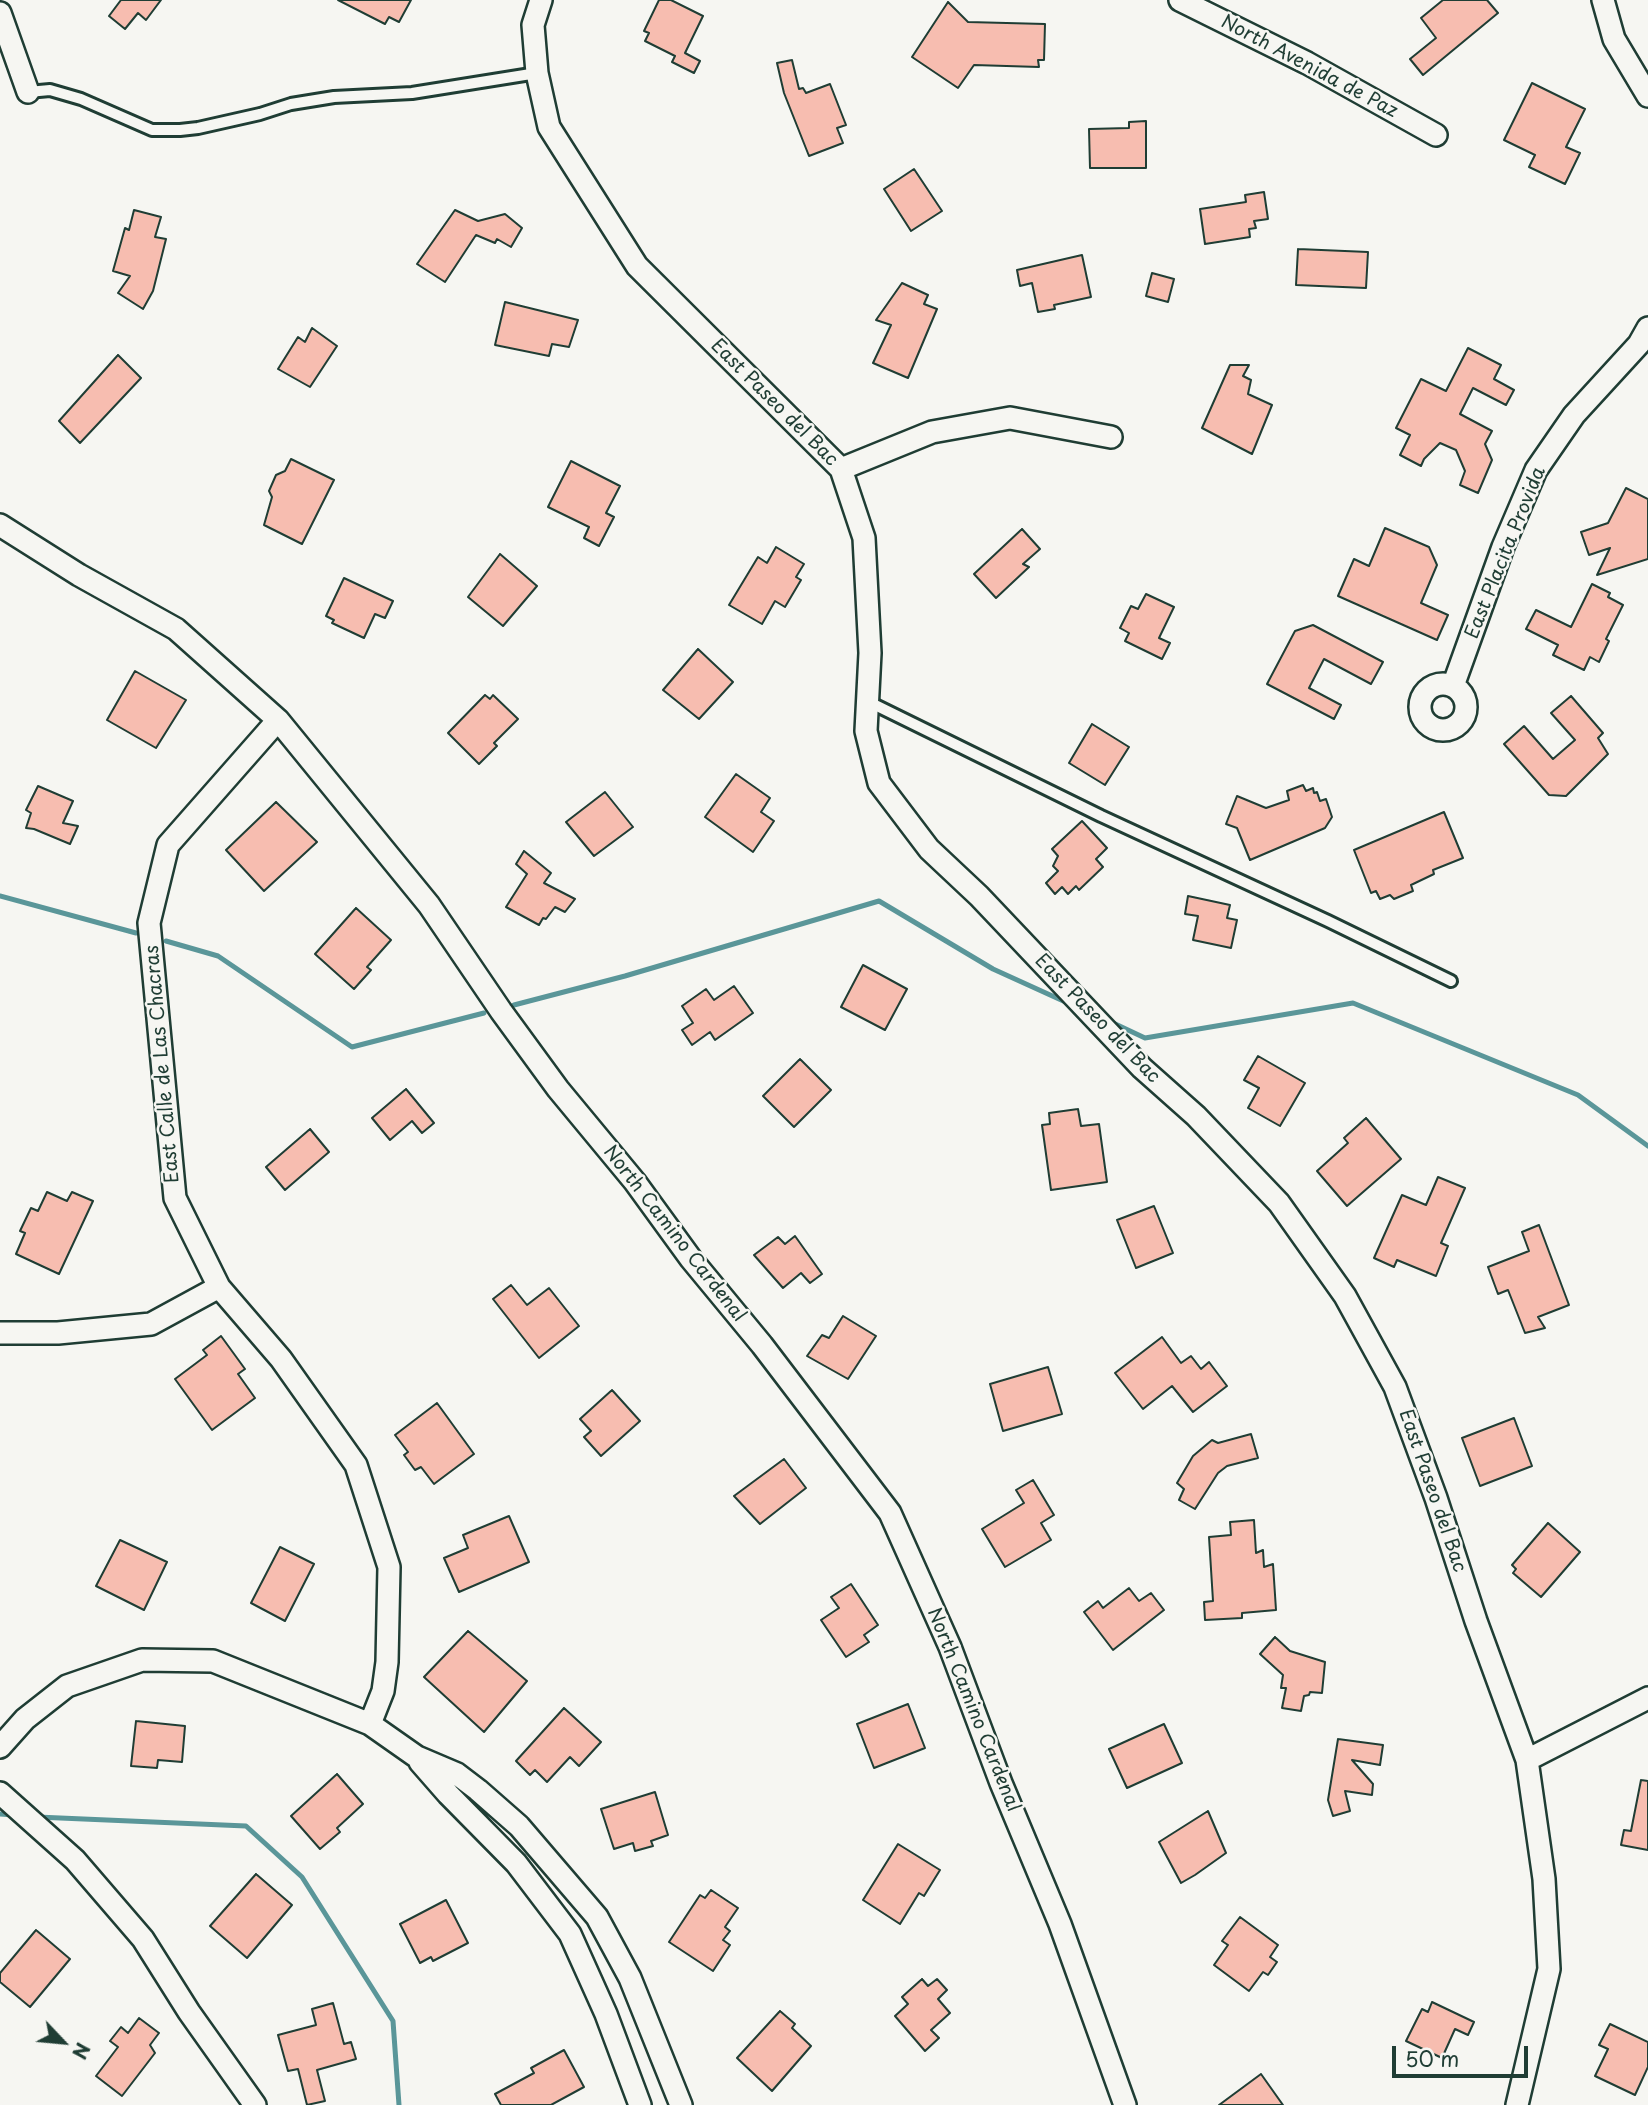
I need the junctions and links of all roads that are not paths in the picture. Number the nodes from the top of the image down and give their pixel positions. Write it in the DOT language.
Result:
graph roads {
  1 [pos="541,0"];
  2 [pos="1180,0"];
  3 [pos="1603,0"];
  4 [pos="0,13"];
  5 [pos="537,73"];
  6 [pos="28,92"];
  7 [pos="1648,96"];
  8 [pos="1436,135"];
  9 [pos="1648,328"];
  10 [pos="1111,437"];
  11 [pos="841,469"];
  12 [pos="0,525"];
  13 [pos="1453,686"];
  14 [pos="867,701"];
  15 [pos="278,720"];
  16 [pos="1451,981"];
  17 [pos="219,1287"];
  18 [pos="0,1333"];
  19 [pos="1648,1698"];
  20 [pos="370,1724"];
  21 [pos="0,1747"];
  22 [pos="416,1757"];
  23 [pos="1527,1760"];
  24 [pos="0,1793"];
  25 [pos="255,2105"];
  26 [pos="640,2105"];
  27 [pos="681,2105"];
  28 [pos="1125,2105"];
  29 [pos="1517,2105"];
  1 -- 5 [label="street, East Paseo del Bac"];
  2 -- 8 [label="street, North Avenida de Paz"];
  3 -- 7 [label="street"];
  4 -- 6 [label="street"];
  5 -- 6 [label="lane"];
  5 -- 11 [label="street, East Paseo del Bac"];
  9 -- 13 [label="street, East Placita Provida"];
  10 -- 11 [label="street"];
  11 -- 14 [label="street, East Paseo del Bac"];
  12 -- 15 [label="street, North Camino Cardenal"];
  14 -- 16 [label="lane"];
  14 -- 23 [label="street, East Paseo del Bac"];
  15 -- 17 [label="street, East Calle de Las Chacras"];
  15 -- 28 [label="street, North Camino Cardenal"];
  17 -- 18 [label="street"];
  17 -- 20 [label="street, East Calle de Las Chacras"];
  19 -- 23 [label="street"];
  20 -- 21 [label="street"];
  20 -- 22 [label="street"];
  22 -- 26 [label="street"];
  22 -- 27 [label="street"];
  23 -- 29 [label="street, East Paseo del Bac"];
  24 -- 25 [label="street"];
}
